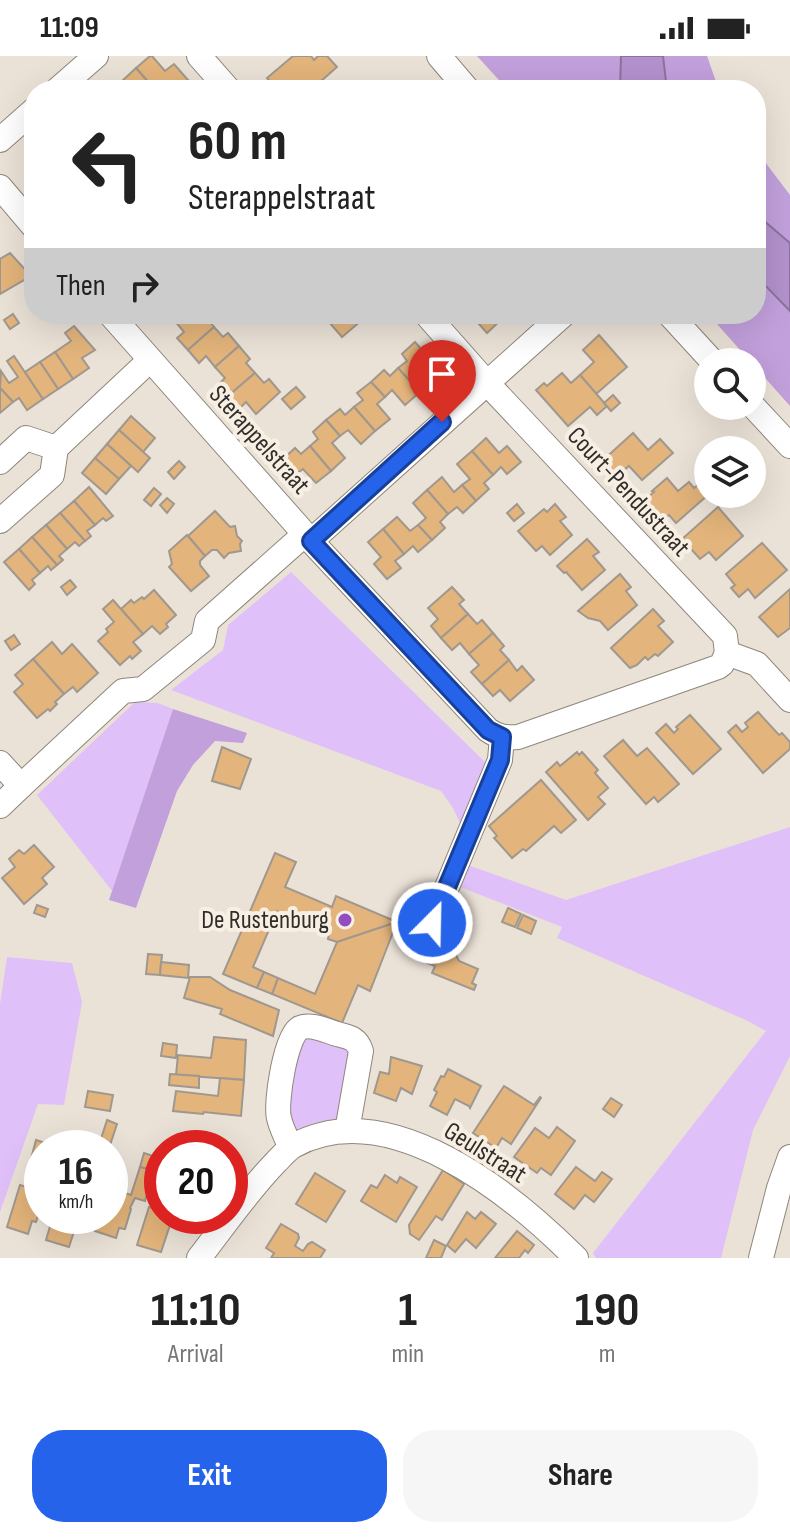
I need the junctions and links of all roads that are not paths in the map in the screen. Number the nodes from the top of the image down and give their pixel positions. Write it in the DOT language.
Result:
graph roads {
  1 [pos="96,56"];
  2 [pos="199,56"];
  3 [pos="439,56"];
  4 [pos="68,80"];
  5 [pos="220,80"];
  6 [pos="459,80"];
  7 [pos="24,119"];
  8 [pos="0,140"];
  9 [pos="4,198"];
  10 [pos="24,217"];
  11 [pos="119,324"];
  12 [pos="435,324"];
  13 [pos="553,324"];
  14 [pos="678,324"];
  15 [pos="700,348"];
  16 [pos="150,360"];
  17 [pos="486,382"];
  18 [pos="766,420"];
  19 [pos="790,446"];
  20 [pos="56,448"];
  21 [pos="0,462"];
  22 [pos="0,521"];
  23 [pos="308,537"];
  24 [pos="727,653"];
  25 [pos="790,700"];
  26 [pos="502,737"];
  27 [pos="0,763"];
  28 [pos="21,786"];
  29 [pos="0,806"];
  30 [pos="432,923"];
  31 [pos="347,1131"];
  32 [pos="290,1147"];
  33 [pos="790,1157"];
  34 [pos="199,1258"];
  35 [pos="576,1258"];
  36 [pos="761,1258"];
  1 -- 4 [label="street"];
  2 -- 5 [label="street"];
  3 -- 6 [label="street"];
  7 -- 8 [label="street"];
  9 -- 10 [label="street"];
  11 -- 16 [label="street, Sterappelstraat"];
  12 -- 17 [label="street, Court-Pendustraat"];
  13 -- 17 [label="street"];
  14 -- 15 [label="street"];
  16 -- 20 [label="street"];
  16 -- 23 [label="street, Sterappelstraat"];
  17 -- 23 [label="street"];
  17 -- 24 [label="street, Court-Pendustraat"];
  18 -- 19 [label="street"];
  20 -- 21 [label="street"];
  20 -- 22 [label="street"];
  23 -- 26 [label="street, Sterappelstraat"];
  23 -- 28 [label="street"];
  24 -- 25 [label="street"];
  24 -- 26 [label="street"];
  26 -- 30 [label="street"];
  27 -- 28 [label="street"];
  28 -- 29 [label="street"];
  31 -- 32 [label="street, Geulstraat"];
  31 -- 32 [label="street"];
  31 -- 35 [label="street, Geulstraat"];
  32 -- 34 [label="street, Geulstraat"];
  33 -- 36 [label="street"];
}
